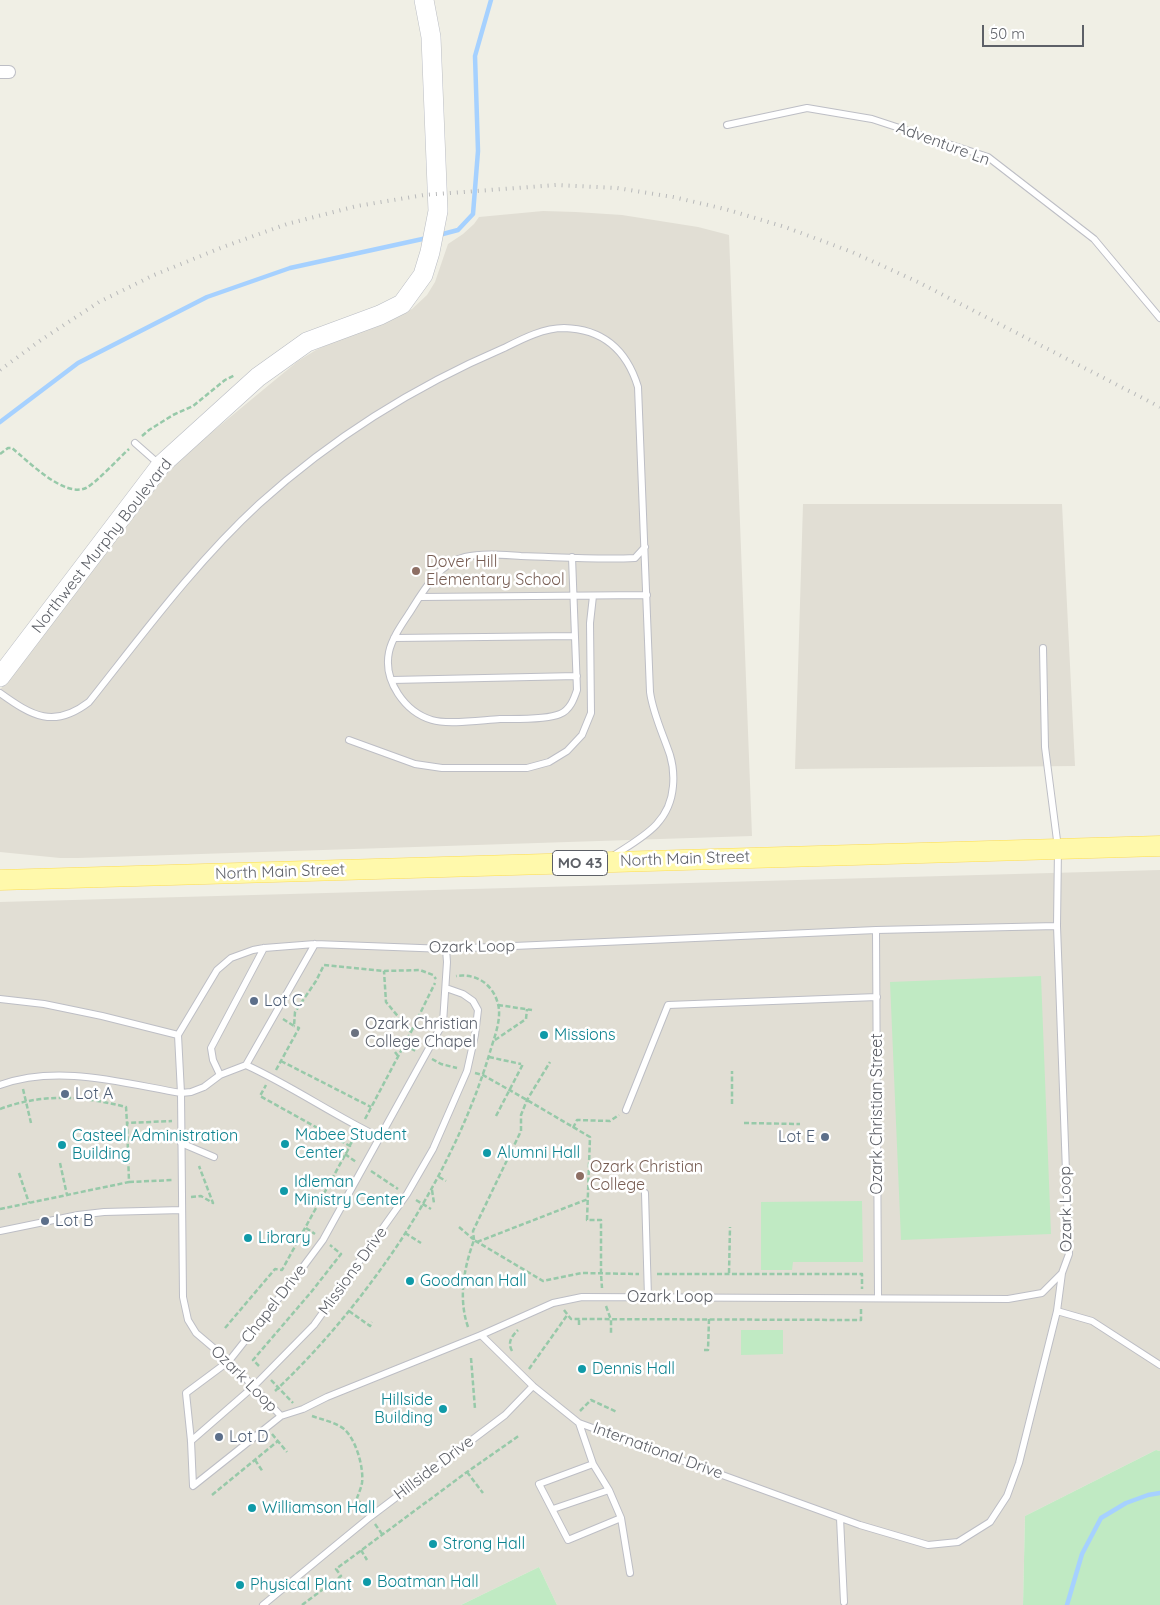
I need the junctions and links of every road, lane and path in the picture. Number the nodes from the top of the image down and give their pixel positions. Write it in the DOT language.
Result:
graph roads {
  1 [pos="424,0"];
  2 [pos="727,125"];
  3 [pos="1160,318"];
  4 [pos="239,374"];
  5 [pos="135,443"];
  6 [pos="0,454"];
  7 [pos="161,465"];
  8 [pos="645,547"];
  9 [pos="572,557"];
  10 [pos="646,595"];
  11 [pos="573,596"];
  12 [pos="593,596"];
  13 [pos="420,598"];
  14 [pos="575,636"];
  15 [pos="394,638"];
  16 [pos="1043,648"];
  17 [pos="577,676"];
  18 [pos="0,677"];
  19 [pos="392,680"];
  20 [pos="0,693"];
  21 [pos="349,740"];
  22 [pos="1160,846"];
  23 [pos="1058,848"];
  24 [pos="606,862"];
  25 [pos="0,880"];
  26 [pos="1057,926"];
  27 [pos="876,930"];
  28 [pos="315,944"];
  29 [pos="264,948"];
  30 [pos="446,949"];
  31 [pos="324,965"];
  32 [pos="384,971"];
  33 [pos="436,979"];
  34 [pos="446,988"];
  35 [pos="877,997"];
  36 [pos="0,999"];
  37 [pos="498,1005"];
  38 [pos="527,1008"];
  39 [pos="532,1010"];
  40 [pos="275,1014"];
  41 [pos="294,1026"];
  42 [pos="411,1032"];
  43 [pos="178,1035"];
  44 [pos="493,1041"];
  45 [pos="404,1045"];
  46 [pos="395,1052"];
  47 [pos="424,1055"];
  48 [pos="398,1056"];
  49 [pos="488,1057"];
  50 [pos="282,1061"];
  51 [pos="550,1062"];
  52 [pos="246,1065"];
  53 [pos="467,1070"];
  54 [pos="732,1070"];
  55 [pos="220,1076"];
  56 [pos="272,1076"];
  57 [pos="21,1080"];
  58 [pos="0,1085"];
  59 [pos="509,1091"];
  60 [pos="181,1093"];
  61 [pos="527,1100"];
  62 [pos="26,1101"];
  63 [pos="732,1104"];
  64 [pos="371,1107"];
  65 [pos="0,1109"];
  66 [pos="626,1110"];
  67 [pos="496,1116"];
  68 [pos="181,1121"];
  69 [pos="31,1123"];
  70 [pos="127,1123"];
  71 [pos="744,1123"];
  72 [pos="800,1124"];
  73 [pos="360,1128"];
  74 [pos="573,1128"];
  75 [pos="379,1137"];
  76 [pos="181,1143"];
  77 [pos="350,1146"];
  78 [pos="345,1154"];
  79 [pos="214,1158"];
  80 [pos="60,1163"];
  81 [pos="199,1166"];
  82 [pos="364,1167"];
  83 [pos="19,1173"];
  84 [pos="439,1177"];
  85 [pos="182,1180"];
  86 [pos="446,1181"];
  87 [pos="129,1182"];
  88 [pos="432,1188"];
  89 [pos="645,1193"];
  90 [pos="407,1194"];
  91 [pos="67,1195"];
  92 [pos="182,1199"];
  93 [pos="588,1199"];
  94 [pos="29,1203"];
  95 [pos="434,1203"];
  96 [pos="423,1204"];
  97 [pos="0,1209"];
  98 [pos="431,1209"];
  99 [pos="182,1210"];
  100 [pos="730,1226"];
  101 [pos="459,1227"];
  102 [pos="306,1228"];
  103 [pos="0,1231"];
  104 [pos="405,1233"];
  105 [pos="323,1240"];
  106 [pos="474,1240"];
  107 [pos="478,1242"];
  108 [pos="421,1243"];
  109 [pos="729,1273"];
  110 [pos="1062,1273"];
  111 [pos="601,1274"];
  112 [pos="647,1274"];
  113 [pos="878,1297"];
  114 [pos="648,1298"];
  115 [pos="862,1298"];
  116 [pos="349,1311"];
  117 [pos="1057,1311"];
  118 [pos="557,1313"];
  119 [pos="568,1314"];
  120 [pos="579,1319"];
  121 [pos="709,1319"];
  122 [pos="611,1320"];
  123 [pos="372,1322"];
  124 [pos="579,1325"];
  125 [pos="468,1327"];
  126 [pos="225,1328"];
  127 [pos="520,1329"];
  128 [pos="611,1333"];
  129 [pos="481,1335"];
  130 [pos="704,1350"];
  131 [pos="514,1353"];
  132 [pos="471,1358"];
  133 [pos="229,1361"];
  134 [pos="524,1363"];
  135 [pos="1160,1365"];
  136 [pos="266,1374"];
  137 [pos="533,1386"];
  138 [pos="253,1387"];
  139 [pos="278,1388"];
  140 [pos="275,1391"];
  141 [pos="475,1409"];
  142 [pos="580,1411"];
  143 [pos="618,1412"];
  144 [pos="281,1416"];
  145 [pos="312,1416"];
  146 [pos="579,1423"];
  147 [pos="270,1431"];
  148 [pos="520,1435"];
  149 [pos="191,1440"];
  150 [pos="278,1441"];
  151 [pos="287,1452"];
  152 [pos="255,1460"];
  153 [pos="592,1464"];
  154 [pos="264,1472"];
  155 [pos="467,1472"];
  156 [pos="609,1490"];
  157 [pos="483,1494"];
  158 [pos="212,1495"];
  159 [pos="553,1509"];
  160 [pos="370,1517"];
  161 [pos="621,1518"];
  162 [pos="840,1518"];
  163 [pos="382,1534"];
  164 [pos="361,1550"];
  165 [pos="367,1560"];
  166 [pos="630,1573"];
  167 [pos="844,1602"];
  168 [pos="263,1605"];
  169 [pos="302,1605"];
  1 -- 7 [label="street, Northwest Murphy Boulevard"];
  2 -- 3 [label="lane, Adventure Ln"];
  4 -- 5 [label="path"];
  5 -- 6 [label="path"];
  5 -- 7 [label="lane"];
  7 -- 18 [label="street, Northwest Murphy Boulevard"];
  8 -- 9 [label="lane"];
  8 -- 10 [label="lane"];
  8 -- 20 [label="lane"];
  9 -- 11 [label="lane"];
  9 -- 13 [label="lane"];
  10 -- 12 [label="lane"];
  10 -- 24 [label="lane"];
  11 -- 12 [label="lane"];
  11 -- 13 [label="lane"];
  11 -- 14 [label="lane"];
  12 -- 21 [label="lane"];
  13 -- 15 [label="lane"];
  14 -- 15 [label="lane"];
  14 -- 17 [label="lane"];
  15 -- 19 [label="lane"];
  16 -- 23 [label="lane"];
  17 -- 19 [label="lane"];
  17 -- 19 [label="lane"];
  22 -- 23 [label="main road, North Main Street / MO 43"];
  23 -- 24 [label="main road, North Main Street / MO 43"];
  23 -- 26 [label="lane"];
  24 -- 25 [label="main road, North Main Street / MO 43"];
  26 -- 27 [label="lane, Ozark Loop"];
  26 -- 110 [label="lane, Ozark Loop"];
  27 -- 30 [label="lane, Ozark Loop"];
  27 -- 35 [label="lane, Ozark Christian Street"];
  28 -- 29 [label="lane, Ozark Loop"];
  28 -- 30 [label="lane, Ozark Loop"];
  28 -- 40 [label="lane"];
  29 -- 43 [label="lane, Ozark Loop"];
  29 -- 55 [label="lane"];
  30 -- 34 [label="lane, Chapel Drive"];
  31 -- 41 [label="path"];
  32 -- 42 [label="path"];
  33 -- 42 [label="path"];
  34 -- 47 [label="lane, Chapel Drive"];
  34 -- 53 [label="lane, Missions Drive"];
  35 -- 66 [label="lane"];
  35 -- 113 [label="lane, Ozark Christian Street"];
  36 -- 43 [label="lane"];
  37 -- 38 [label="path"];
  38 -- 39 [label="path"];
  38 -- 44 [label="path"];
  40 -- 41 [label="path"];
  40 -- 52 [label="lane"];
  41 -- 50 [label="path"];
  42 -- 45 [label="path"];
  43 -- 60 [label="lane, Ozark Loop"];
  45 -- 47 [label="path"];
  45 -- 48 [label="path"];
  46 -- 48 [label="path"];
  47 -- 53 [label="path"];
  47 -- 75 [label="lane, Chapel Drive"];
  48 -- 64 [label="path"];
  49 -- 59 [label="path"];
  50 -- 56 [label="path"];
  50 -- 64 [label="path"];
  51 -- 61 [label="path"];
  52 -- 55 [label="lane"];
  52 -- 56 [label="lane"];
  53 -- 59 [label="path"];
  53 -- 90 [label="lane, Missions Drive"];
  54 -- 63 [label="path"];
  55 -- 60 [label="lane"];
  56 -- 73 [label="lane"];
  56 -- 77 [label="path"];
  57 -- 58 [label="lane"];
  57 -- 60 [label="lane"];
  57 -- 62 [label="path"];
  59 -- 61 [label="path"];
  59 -- 67 [label="path"];
  60 -- 68 [label="lane, Ozark Loop"];
  61 -- 74 [label="path"];
  61 -- 106 [label="path"];
  62 -- 65 [label="path"];
  62 -- 69 [label="path"];
  62 -- 70 [label="path"];
  64 -- 73 [label="path"];
  66 -- 74 [label="path"];
  68 -- 70 [label="path"];
  68 -- 76 [label="lane, Ozark Loop"];
  70 -- 87 [label="path"];
  71 -- 72 [label="path"];
  73 -- 75 [label="lane"];
  73 -- 77 [label="path"];
  74 -- 93 [label="path"];
  75 -- 82 [label="lane, Chapel Drive"];
  76 -- 79 [label="lane"];
  76 -- 85 [label="lane, Ozark Loop"];
  77 -- 78 [label="path"];
  78 -- 82 [label="path"];
  78 -- 102 [label="path"];
  80 -- 91 [label="path"];
  81 -- 92 [label="path"];
  82 -- 90 [label="path"];
  82 -- 105 [label="lane, Chapel Drive"];
  83 -- 94 [label="path"];
  84 -- 86 [label="path"];
  85 -- 87 [label="path"];
  85 -- 92 [label="lane, Ozark Loop"];
  87 -- 91 [label="path"];
  88 -- 95 [label="path"];
  89 -- 112 [label="lane"];
  90 -- 96 [label="path"];
  90 -- 136 [label="lane, Missions Drive"];
  91 -- 94 [label="path"];
  92 -- 99 [label="lane, Ozark Loop"];
  93 -- 107 [label="path"];
  93 -- 111 [label="path"];
  94 -- 97 [label="path"];
  96 -- 98 [label="path"];
  96 -- 104 [label="path"];
  99 -- 103 [label="lane"];
  99 -- 133 [label="lane, Ozark Loop"];
  100 -- 109 [label="path"];
  101 -- 106 [label="path"];
  102 -- 105 [label="path"];
  102 -- 126 [label="path"];
  104 -- 108 [label="path"];
  104 -- 116 [label="path"];
  105 -- 133 [label="lane, Chapel Drive"];
  105 -- 136 [label="path"];
  106 -- 107 [label="path"];
  106 -- 125 [label="path"];
  107 -- 111 [label="path"];
  109 -- 112 [label="path"];
  109 -- 115 [label="path"];
  110 -- 113 [label="lane, Ozark Loop"];
  110 -- 117 [label="lane, International Drive"];
  111 -- 112 [label="path"];
  112 -- 114 [label="lane"];
  113 -- 115 [label="lane, Ozark Loop"];
  114 -- 115 [label="lane, Ozark Loop"];
  114 -- 129 [label="lane, Ozark Loop"];
  115 -- 121 [label="path"];
  116 -- 123 [label="path"];
  116 -- 139 [label="path"];
  117 -- 135 [label="lane"];
  117 -- 162 [label="lane, International Drive"];
  118 -- 119 [label="path"];
  119 -- 120 [label="path"];
  119 -- 134 [label="path"];
  120 -- 122 [label="path"];
  120 -- 124 [label="path"];
  121 -- 122 [label="path"];
  121 -- 130 [label="path"];
  122 -- 128 [label="path"];
  127 -- 131 [label="path"];
  129 -- 137 [label="lane, International Drive"];
  129 -- 144 [label="lane, Ozark Loop"];
  132 -- 141 [label="path"];
  133 -- 138 [label="lane, Ozark Loop"];
  133 -- 149 [label="lane, Chapel Drive"];
  136 -- 138 [label="lane, Missions Drive"];
  136 -- 139 [label="path"];
  137 -- 146 [label="lane, International Drive"];
  137 -- 160 [label="lane, Hillside Drive"];
  138 -- 144 [label="lane, Ozark Loop"];
  138 -- 149 [label="lane, Missions Drive"];
  139 -- 140 [label="path"];
  142 -- 143 [label="path"];
  144 -- 149 [label="lane"];
  145 -- 160 [label="path"];
  146 -- 153 [label="lane"];
  146 -- 162 [label="lane, International Drive"];
  147 -- 150 [label="path"];
  148 -- 155 [label="path"];
  150 -- 151 [label="path"];
  150 -- 152 [label="path"];
  152 -- 154 [label="path"];
  152 -- 158 [label="path"];
  153 -- 156 [label="lane"];
  153 -- 159 [label="lane"];
  155 -- 157 [label="path"];
  155 -- 163 [label="path"];
  156 -- 159 [label="lane"];
  156 -- 161 [label="lane"];
  159 -- 161 [label="lane"];
  160 -- 163 [label="path"];
  160 -- 168 [label="lane, Hillside Drive"];
  161 -- 166 [label="lane"];
  162 -- 167 [label="lane"];
  163 -- 164 [label="path"];
  164 -- 165 [label="path"];
  164 -- 169 [label="path"];
}
